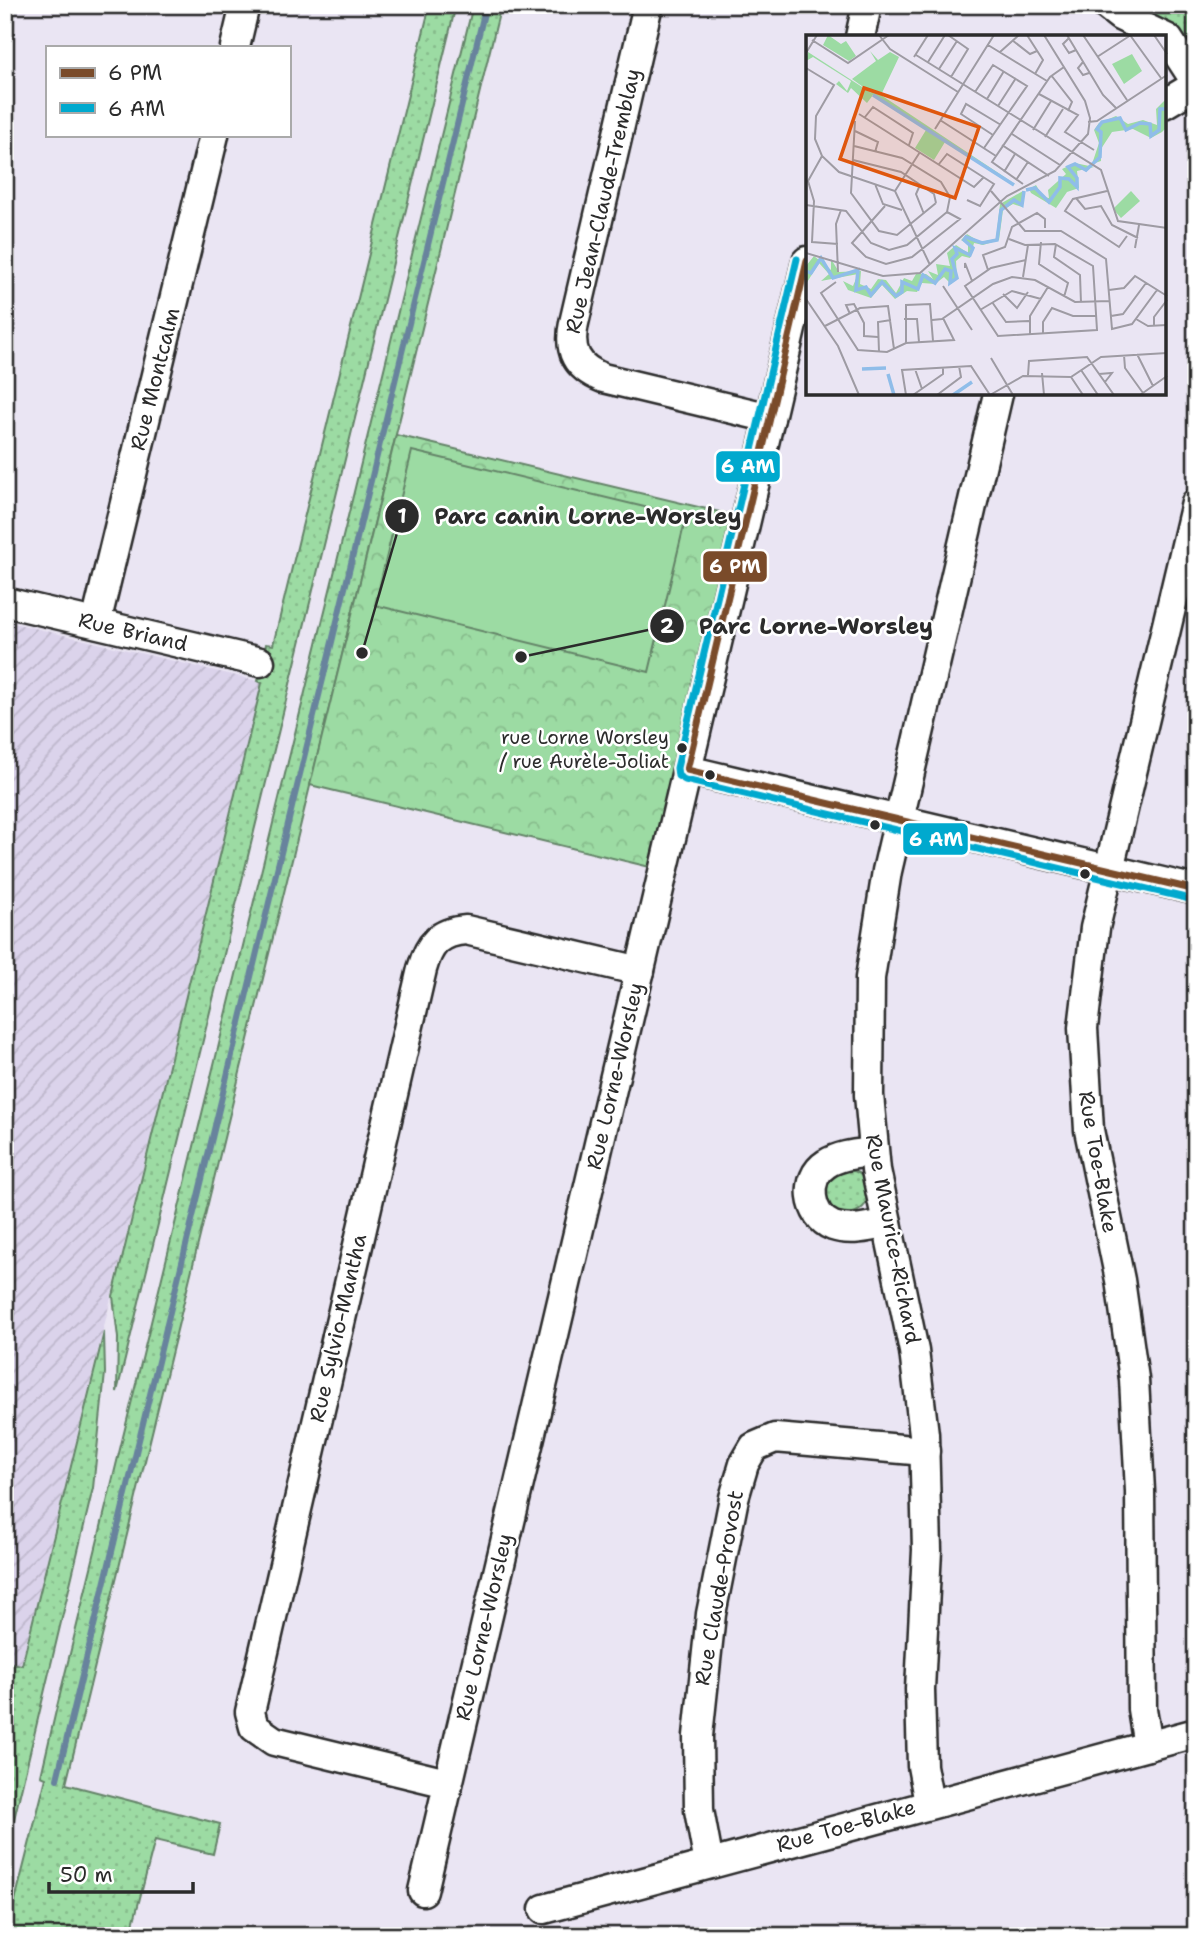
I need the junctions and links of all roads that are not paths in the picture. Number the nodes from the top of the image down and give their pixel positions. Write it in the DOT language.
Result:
graph roads {
  1 [pos="245,5"];
  2 [pos="648,5"];
  3 [pos="867,5"];
  4 [pos="1106,5"];
  5 [pos="860,35"];
  6 [pos="1160,35"];
  7 [pos="1166,38"];
  8 [pos="235,46"];
  9 [pos="1196,83"];
  10 [pos="1166,103"];
  11 [pos="214,136"];
  12 [pos="806,265"];
  13 [pos="998,396"];
  14 [pos="770,418"];
  15 [pos="1196,503"];
  16 [pos="1185,599"];
  17 [pos="5,602"];
  18 [pos="96,623"];
  19 [pos="260,662"];
  20 [pos="687,770"];
  21 [pos="899,818"];
  22 [pos="1109,868"];
  23 [pos="1196,890"];
  24 [pos="640,971"];
  25 [pos="873,1152"];
  26 [pos="887,1223"];
  27 [pos="925,1451"];
  28 [pos="1196,1733"];
  29 [pos="1148,1746"];
  30 [pos="447,1783"];
  31 [pos="929,1803"];
  32 [pos="709,1864"];
  33 [pos="424,1891"];
  34 [pos="544,1909"];
  1 -- 8 [label="street"];
  2 -- 14 [label="street, Rue Jean-Claude-Tremblay"];
  3 -- 5 [label="street"];
  4 -- 6 [label="street"];
  7 -- 9 [label="street"];
  9 -- 10 [label="street"];
  11 -- 18 [label="street, Rue Montcalm"];
  12 -- 14 [label="street, Rue Lorne-Worsley"];
  13 -- 21 [label="street, Rue Maurice-Richard"];
  14 -- 20 [label="street, Rue Lorne-Worsley"];
  15 -- 16 [label="street, Rue Toe-Blake"];
  16 -- 22 [label="street, Rue Toe-Blake"];
  17 -- 18 [label="street, Rue Briand"];
  18 -- 19 [label="street, Rue Briand"];
  20 -- 21 [label="street"];
  20 -- 24 [label="street, Rue Lorne-Worsley"];
  21 -- 22 [label="street"];
  21 -- 25 [label="street, Rue Maurice-Richard"];
  22 -- 23 [label="street"];
  22 -- 29 [label="street, Rue Toe-Blake"];
  24 -- 30 [label="street, Rue Lorne-Worsley"];
  24 -- 30 [label="street, Rue Sylvio-Mantha"];
  25 -- 26 [label="street, Rue Maurice-Richard"];
  25 -- 26 [label="street"];
  26 -- 27 [label="street, Rue Maurice-Richard"];
  27 -- 31 [label="street, Rue Maurice-Richard"];
  27 -- 32 [label="street, Rue Claude-Provost"];
  28 -- 29 [label="street, Rue Toe-Blake"];
  29 -- 31 [label="street, Rue Toe-Blake"];
  30 -- 33 [label="street, Rue Lorne-Worsley"];
  31 -- 32 [label="street, Rue Toe-Blake"];
  32 -- 34 [label="street, Rue Toe-Blake"];
}
